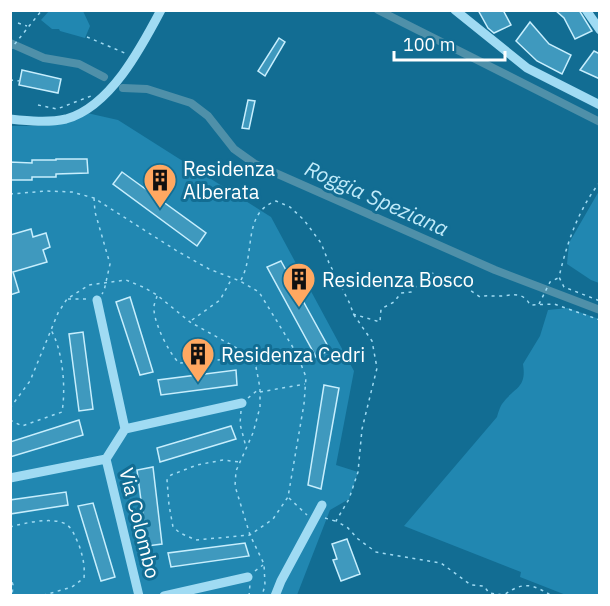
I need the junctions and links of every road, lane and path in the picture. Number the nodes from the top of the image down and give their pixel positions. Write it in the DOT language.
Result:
graph roads {
  1 [pos="42,10"];
  2 [pos="161,10"];
  3 [pos="455,10"];
  4 [pos="586,10"];
  5 [pos="18,23"];
  6 [pos="28,27"];
  7 [pos="600,30"];
  8 [pos="87,37"];
  9 [pos="10,50"];
  10 [pos="133,57"];
  11 [pos="10,80"];
  12 [pos="20,81"];
  13 [pos="95,95"];
  14 [pos="38,105"];
  15 [pos="600,105"];
  16 [pos="10,119"];
  17 [pos="600,182"];
  18 [pos="10,194"];
  19 [pos="94,198"];
  20 [pos="559,277"];
  21 [pos="231,279"];
  22 [pos="240,281"];
  23 [pos="106,282"];
  24 [pos="157,295"];
  25 [pos="97,300"];
  26 [pos="600,301"];
  27 [pos="538,304"];
  28 [pos="354,315"];
  29 [pos="600,320"];
  30 [pos="190,322"];
  31 [pos="50,329"];
  32 [pos="242,351"];
  33 [pos="306,384"];
  34 [pos="260,388"];
  35 [pos="260,392"];
  36 [pos="242,403"];
  37 [pos="10,408"];
  38 [pos="10,420"];
  39 [pos="125,429"];
  40 [pos="246,448"];
  41 [pos="106,459"];
  42 [pos="240,462"];
  43 [pos="10,478"];
  44 [pos="288,497"];
  45 [pos="322,505"];
  46 [pos="316,518"];
  47 [pos="336,521"];
  48 [pos="10,527"];
  49 [pos="250,535"];
  50 [pos="10,575"];
  51 [pos="248,577"];
  52 [pos="12,596"];
  53 [pos="41,596"];
  54 [pos="139,596"];
  55 [pos="164,596"];
  56 [pos="262,596"];
  57 [pos="275,596"];
  58 [pos="552,596"];
  1 -- 6 [label="path"];
  2 -- 10 [label="street"];
  3 -- 15 [label="street"];
  4 -- 7 [label="street"];
  5 -- 6 [label="path"];
  6 -- 9 [label="path"];
  8 -- 10 [label="path"];
  10 -- 16 [label="street"];
  11 -- 12 [label="path"];
  13 -- 14 [label="path"];
  17 -- 20 [label="path"];
  18 -- 19 [label="path"];
  19 -- 21 [label="path"];
  19 -- 23 [label="path"];
  20 -- 26 [label="path"];
  20 -- 27 [label="path"];
  21 -- 22 [label="path"];
  21 -- 30 [label="path"];
  22 -- 28 [label="path"];
  22 -- 33 [label="path"];
  23 -- 24 [label="path"];
  23 -- 31 [label="path"];
  24 -- 30 [label="path"];
  24 -- 32 [label="path"];
  25 -- 39 [label="street"];
  27 -- 28 [label="path"];
  27 -- 29 [label="path"];
  28 -- 47 [label="path"];
  30 -- 32 [label="path"];
  31 -- 37 [label="path"];
  31 -- 38 [label="path"];
  32 -- 34 [label="path"];
  33 -- 35 [label="path"];
  33 -- 44 [label="path"];
  34 -- 35 [label="path"];
  34 -- 36 [label="path"];
  35 -- 40 [label="path"];
  36 -- 39 [label="street"];
  36 -- 40 [label="path"];
  39 -- 41 [label="street, Via Colombo"];
  40 -- 42 [label="path"];
  41 -- 43 [label="street, Via Colombo"];
  41 -- 54 [label="street, Via Colombo"];
  42 -- 49 [label="path"];
  42 -- 49 [label="path"];
  44 -- 46 [label="path"];
  44 -- 49 [label="path"];
  45 -- 46 [label="street"];
  46 -- 47 [label="path"];
  46 -- 57 [label="street"];
  47 -- 58 [label="path"];
  48 -- 53 [label="path"];
  49 -- 56 [label="path"];
  50 -- 52 [label="path"];
  51 -- 55 [label="street, Via Colombo"];
}
